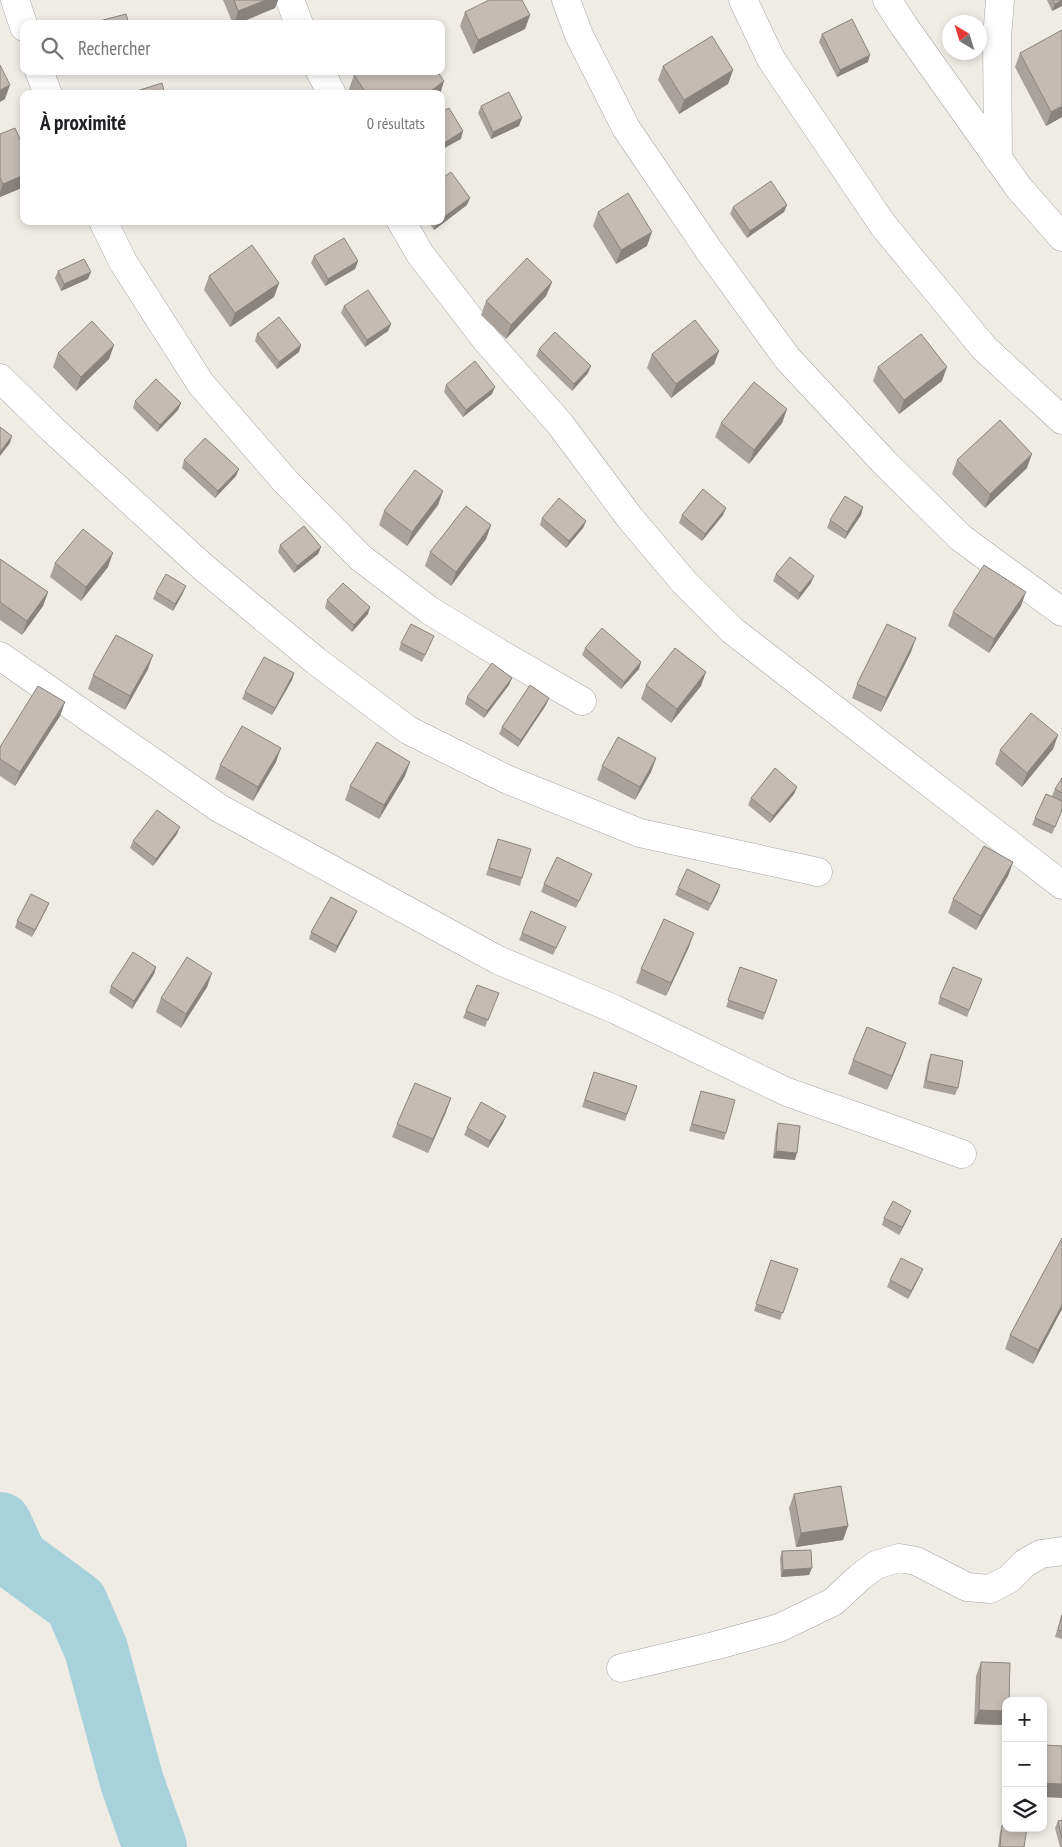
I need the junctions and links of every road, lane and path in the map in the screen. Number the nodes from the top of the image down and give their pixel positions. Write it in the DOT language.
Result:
graph roads {
  1 [pos="15,0"];
  2 [pos="290,0"];
  3 [pos="566,0"];
  4 [pos="743,0"];
  5 [pos="888,0"];
  6 [pos="1000,0"];
  7 [pos="22,20"];
  8 [pos="298,20"];
  9 [pos="41,75"];
  10 [pos="322,75"];
  11 [pos="47,90"];
  12 [pos="330,90"];
  13 [pos="998,159"];
  14 [pos="105,225"];
  15 [pos="403,225"];
  16 [pos="1062,237"];
  17 [pos="0,378"];
  18 [pos="1062,420"];
  19 [pos="1062,612"];
  20 [pos="0,656"];
  21 [pos="582,701"];
  22 [pos="818,872"];
  23 [pos="1062,885"];
  24 [pos="962,1154"];
  25 [pos="1062,1551"];
  26 [pos="621,1668"];
  1 -- 7 [label="street"];
  2 -- 8 [label="street"];
  3 -- 19 [label="street"];
  4 -- 18 [label="street"];
  5 -- 13 [label="street"];
  6 -- 13 [label="street"];
  9 -- 11 [label="street"];
  10 -- 12 [label="street"];
  13 -- 16 [label="street"];
  14 -- 21 [label="street"];
  15 -- 23 [label="street"];
  17 -- 22 [label="street"];
  20 -- 24 [label="street"];
  25 -- 26 [label="street"];
}
